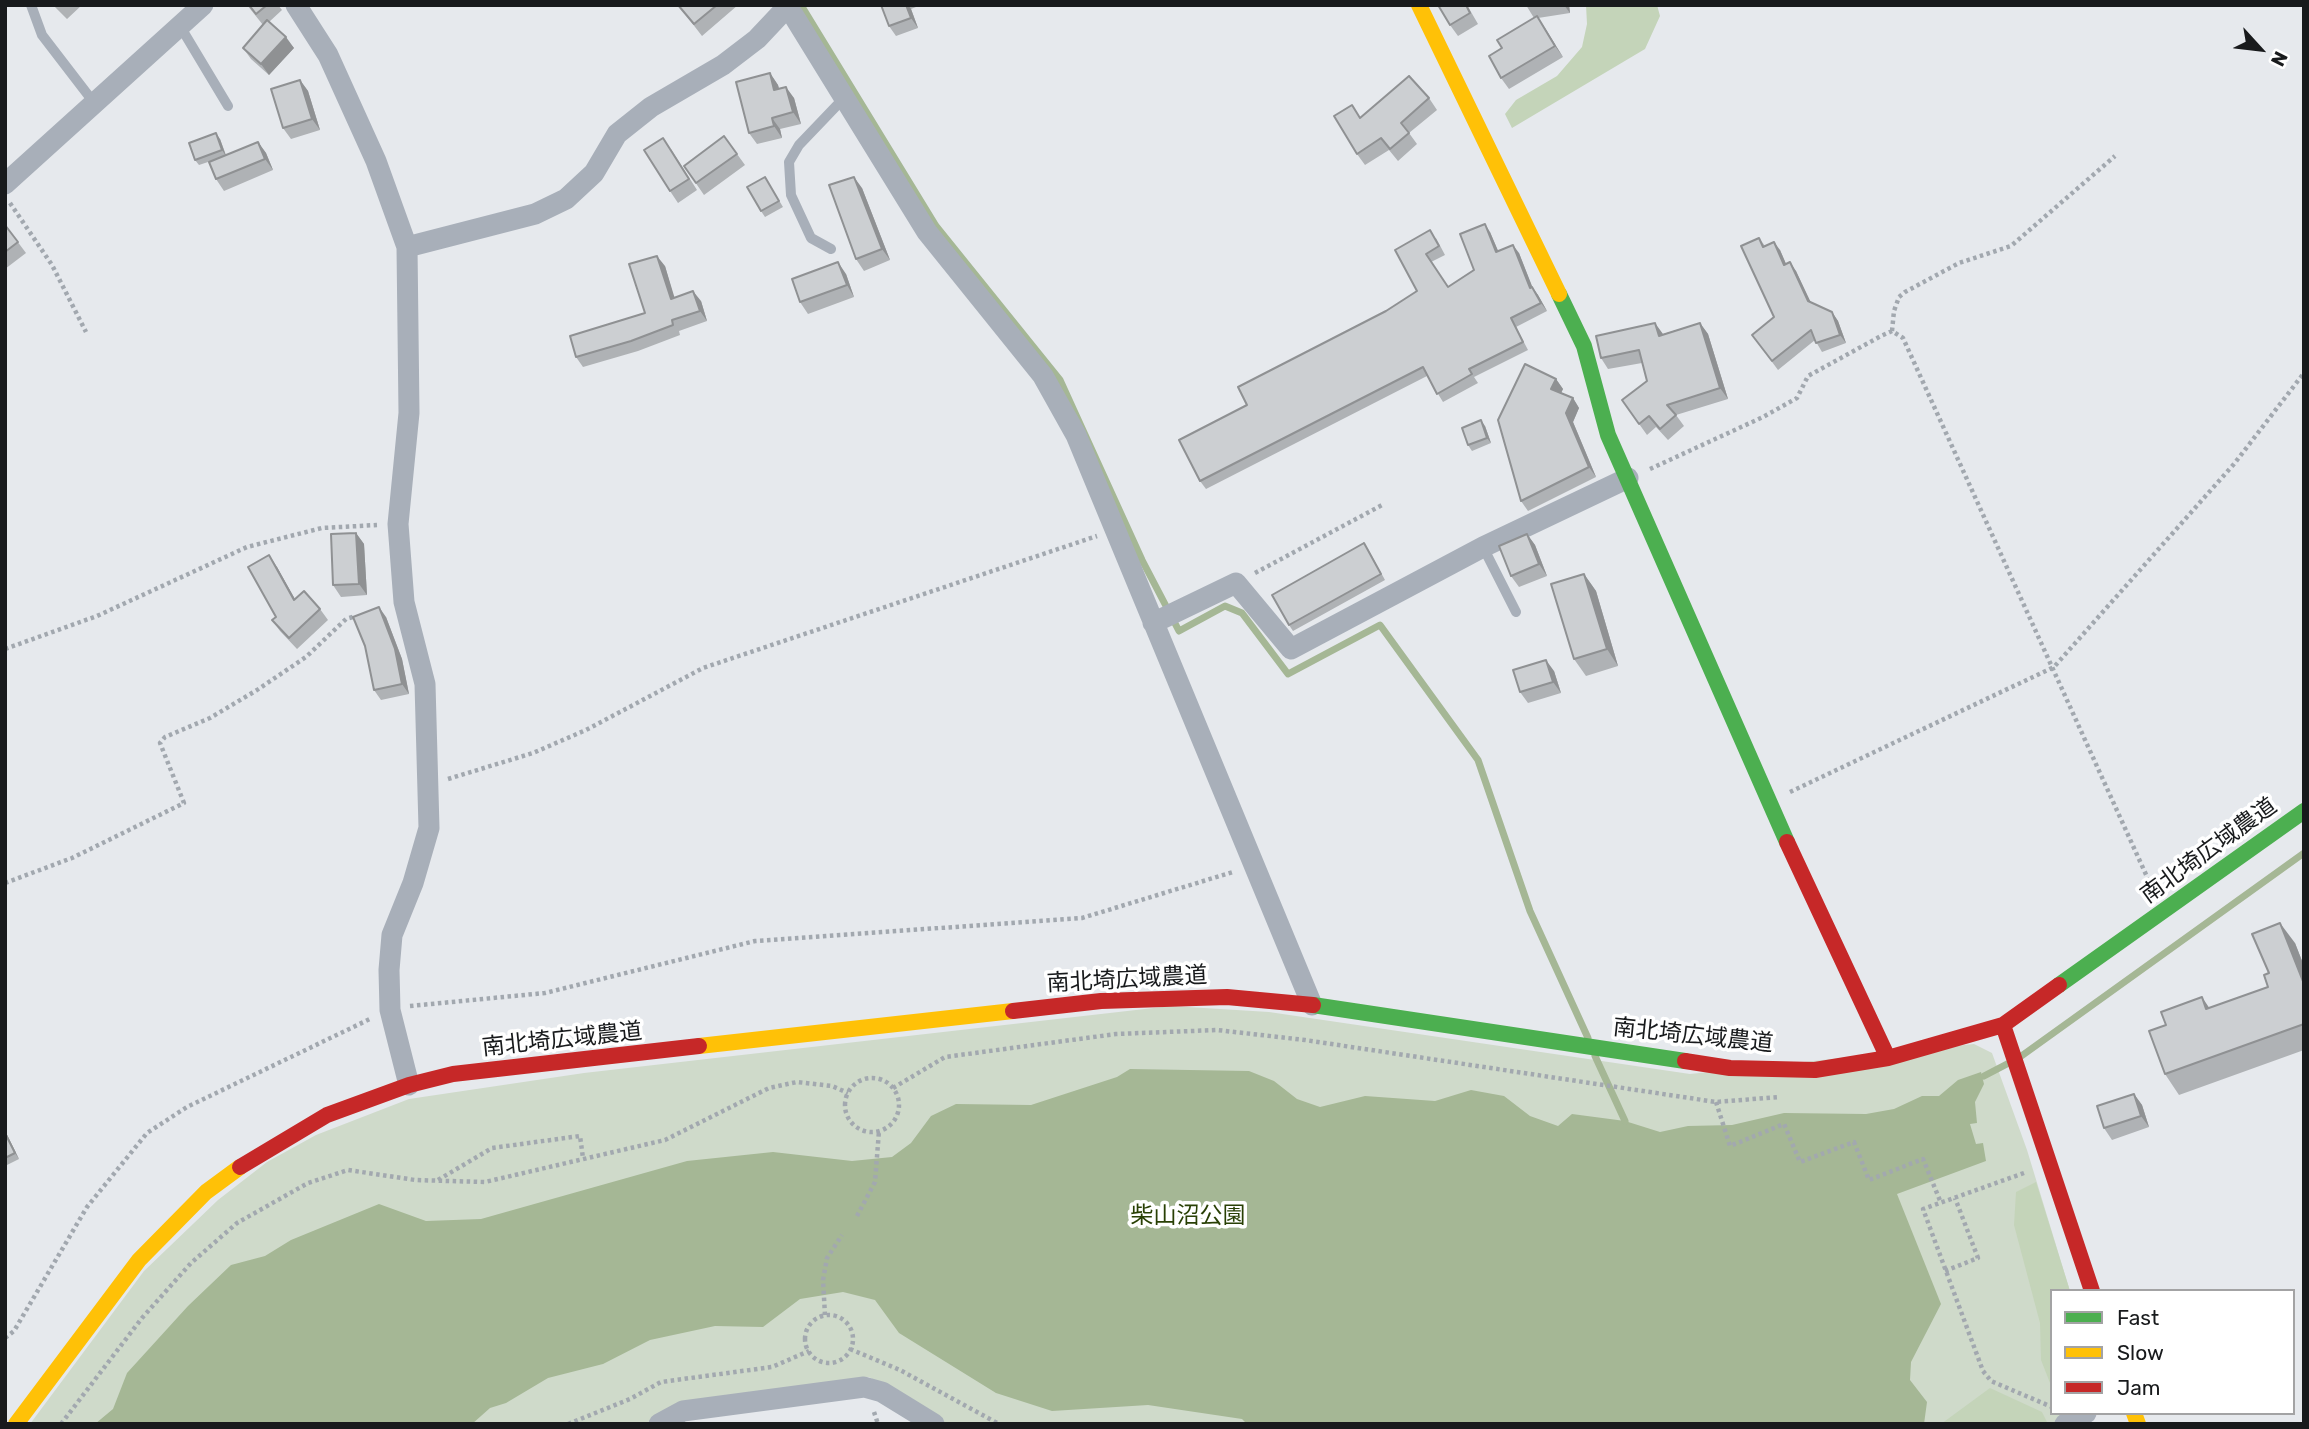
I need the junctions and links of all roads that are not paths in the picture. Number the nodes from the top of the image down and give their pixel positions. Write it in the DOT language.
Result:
graph roads {
  1 [pos="31,5"];
  2 [pos="203,5"];
  3 [pos="296,5"];
  4 [pos="1419,5"];
  5 [pos="787,6"];
  6 [pos="180,26"];
  7 [pos="843,99"];
  8 [pos="95,104"];
  9 [pos="228,106"];
  10 [pos="5,184"];
  11 [pos="407,247"];
  12 [pos="831,249"];
  13 [pos="1628,478"];
  14 [pos="1483,547"];
  15 [pos="1516,612"];
  16 [pos="1153,623"];
  17 [pos="2304,811"];
  18 [pos="1312,1005"];
  19 [pos="2003,1026"];
  20 [pos="1888,1058"];
  21 [pos="409,1085"];
  22 [pos="2091,1289"];
  23 [pos="2083,1415"];
  24 [pos="16,1424"];
  25 [pos="659,1424"];
  26 [pos="934,1424"];
  27 [pos="2065,1424"];
  1 -- 8 [label="lane"];
  2 -- 6 [label="street"];
  3 -- 11 [label="street"];
  4 -- 13 [label="street"];
  5 -- 7 [label="street"];
  5 -- 11 [label="street"];
  6 -- 8 [label="street"];
  6 -- 9 [label="lane"];
  7 -- 12 [label="lane"];
  7 -- 16 [label="street"];
  8 -- 10 [label="street"];
  11 -- 21 [label="street"];
  13 -- 14 [label="street"];
  13 -- 20 [label="street"];
  14 -- 15 [label="lane"];
  14 -- 16 [label="street"];
  16 -- 18 [label="street"];
  17 -- 19 [label="street, 南北埼広域農道"];
  18 -- 20 [label="street, 南北埼広域農道"];
  18 -- 21 [label="street, 南北埼広域農道"];
  19 -- 20 [label="street, 南北埼広域農道"];
  19 -- 22 [label="street"];
  21 -- 24 [label="street, 南北埼広域農道"];
  23 -- 27 [label="street"];
  25 -- 26 [label="street"];
}
